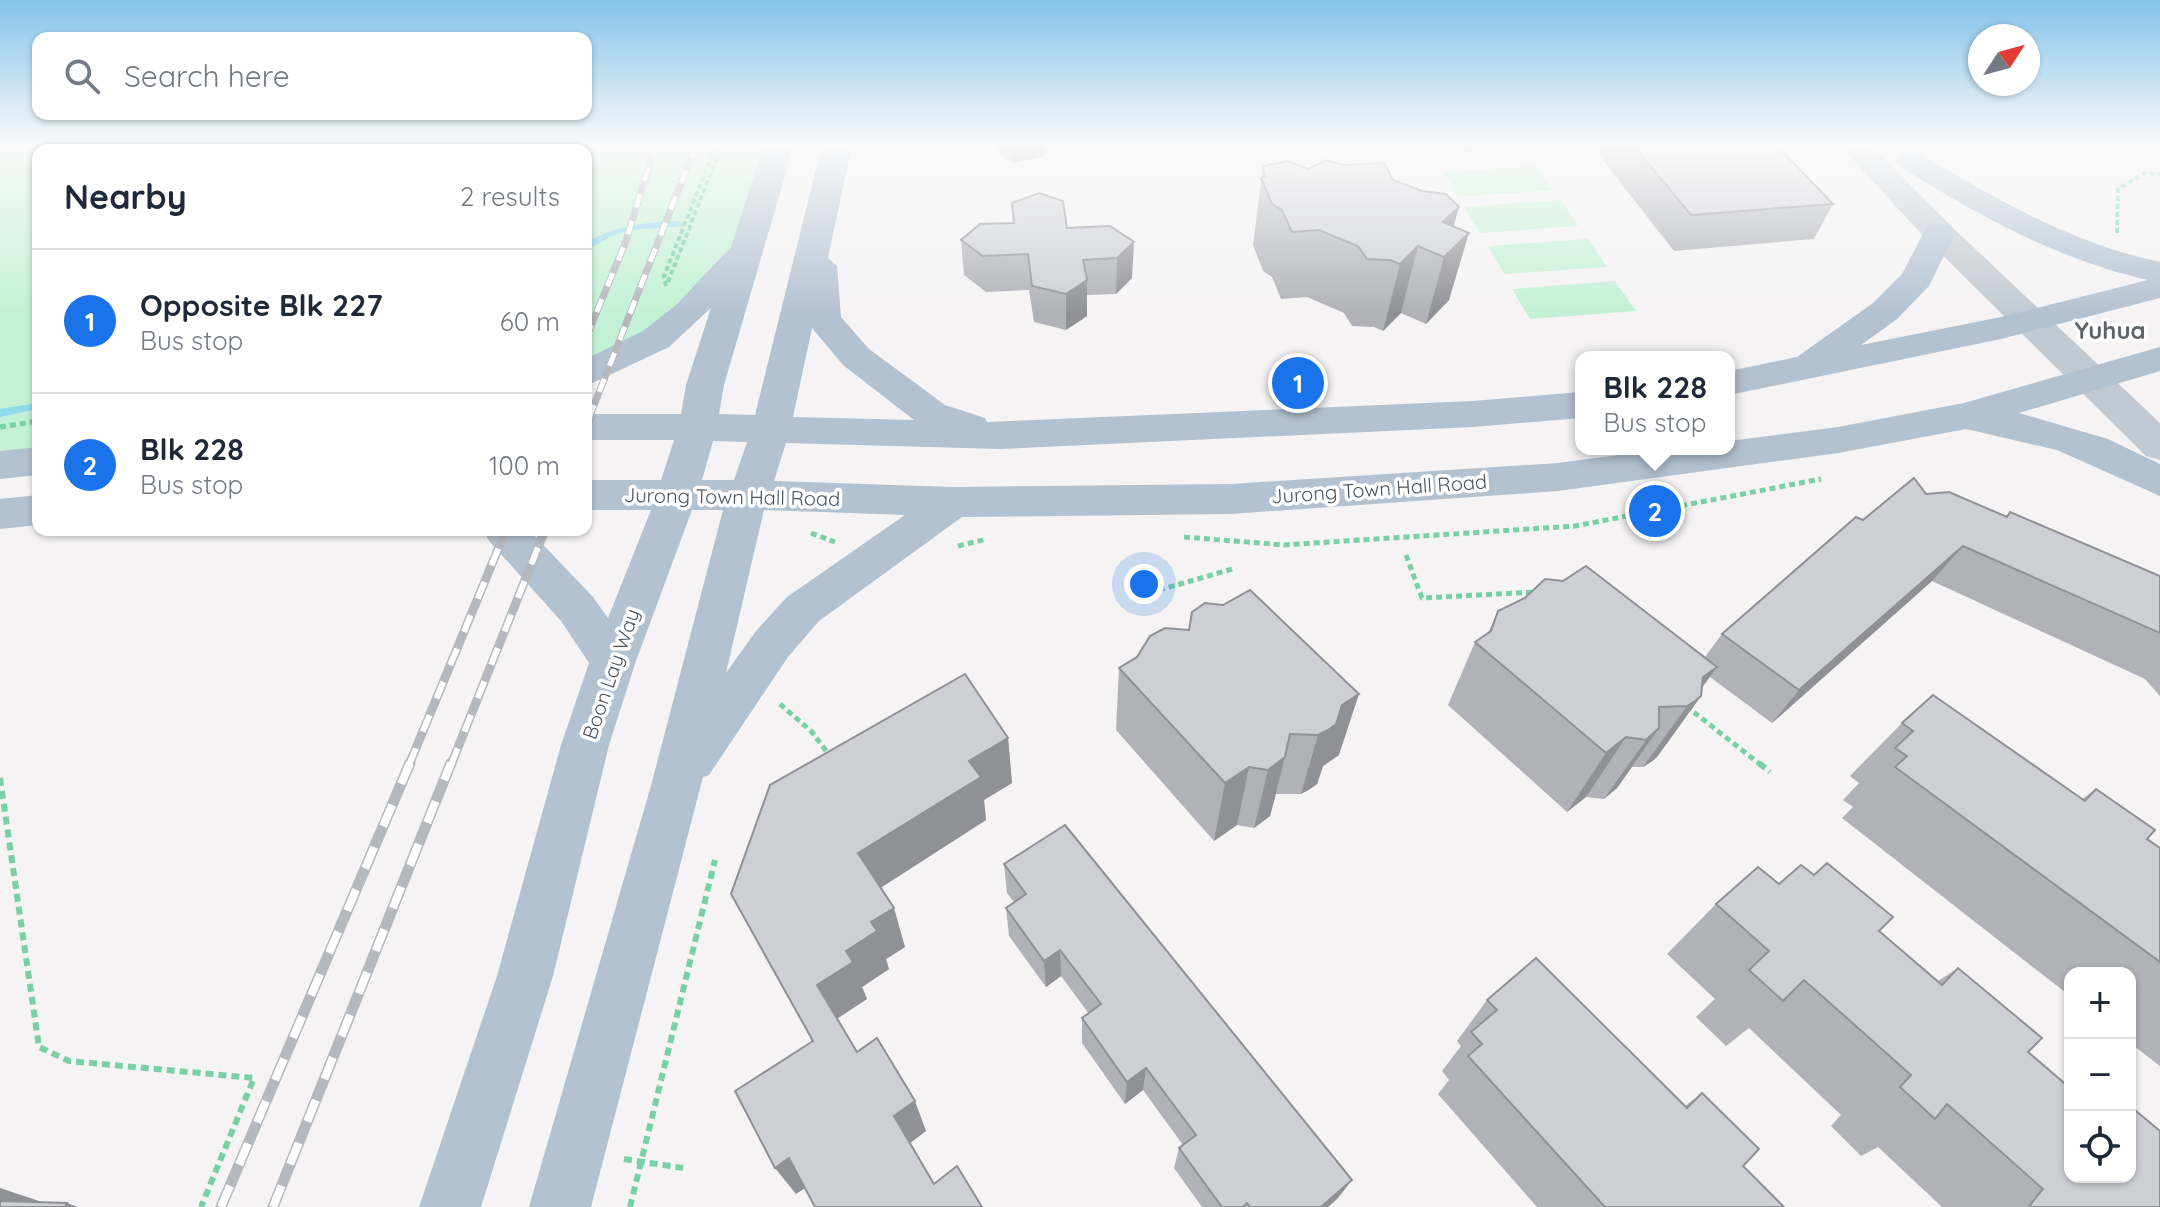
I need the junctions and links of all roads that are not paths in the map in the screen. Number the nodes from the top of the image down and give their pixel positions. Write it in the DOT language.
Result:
graph roads {
  1 [pos="763,201"];
  2 [pos="823,201"];
  3 [pos="1908,201"];
  4 [pos="1946,201"];
  5 [pos="1976,201"];
  6 [pos="817,226"];
  7 [pos="1939,233"];
  8 [pos="751,242"];
  9 [pos="2160,272"];
  10 [pos="2160,287"];
  11 [pos="2047,316"];
  12 [pos="2160,359"];
  13 [pos="1802,370"];
  14 [pos="592,371"];
  15 [pos="2108,375"];
  16 [pos="1735,382"];
  17 [pos="2160,404"];
  18 [pos="1575,406"];
  19 [pos="1965,416"];
  20 [pos="592,427"];
  21 [pos="698,427"];
  22 [pos="771,430"];
  23 [pos="1000,436"];
  24 [pos="2160,446"];
  25 [pos="1735,454"];
  26 [pos="1724,455"];
  27 [pos="32,462"];
  28 [pos="0,465"];
  29 [pos="2160,482"];
  30 [pos="592,495"];
  31 [pos="677,495"];
  32 [pos="751,495"];
  33 [pos="953,502"];
  34 [pos="32,511"];
  35 [pos="0,514"];
  36 [pos="510,536"];
  37 [pos="613,661"];
  38 [pos="677,782"];
  39 [pos="450,1207"];
  40 [pos="560,1207"];
  1 -- 8 [label="main road, Boon Lay Way"];
  2 -- 6 [label="main road"];
  3 -- 7 [label="street"];
  4 -- 11 [label="street"];
  5 -- 9 [label="main road"];
  6 -- 22 [label="main road"];
  6 -- 23 [label="main road"];
  7 -- 11 [label="street"];
  7 -- 13 [label="main road"];
  8 -- 14 [label="main road"];
  8 -- 21 [label="main road, Boon Lay Way"];
  10 -- 11 [label="main road"];
  11 -- 13 [label="main road"];
  11 -- 15 [label="street"];
  12 -- 15 [label="main road, Jurong Town Hall Road"];
  13 -- 16 [label="main road"];
  15 -- 17 [label="street"];
  15 -- 19 [label="main road, Jurong Town Hall Road"];
  15 -- 24 [label="street"];
  18 -- 23 [label="main road"];
  19 -- 25 [label="main road, Jurong Town Hall Road"];
  19 -- 29 [label="main road"];
  20 -- 21 [label="main road"];
  21 -- 22 [label="main road"];
  21 -- 31 [label="main road, Boon Lay Way"];
  22 -- 23 [label="main road"];
  22 -- 32 [label="main road"];
  26 -- 33 [label="main road, Jurong Town Hall Road"];
  27 -- 28 [label="main road"];
  30 -- 31 [label="main road, Jurong Town Hall Road"];
  31 -- 32 [label="main road, Jurong Town Hall Road"];
  31 -- 37 [label="main road, Boon Lay Way"];
  32 -- 33 [label="main road, Jurong Town Hall Road"];
  32 -- 38 [label="main road"];
  33 -- 38 [label="main road"];
  34 -- 35 [label="main road"];
  36 -- 37 [label="main road"];
  37 -- 39 [label="main road, Boon Lay Way"];
  38 -- 40 [label="main road"];
}
